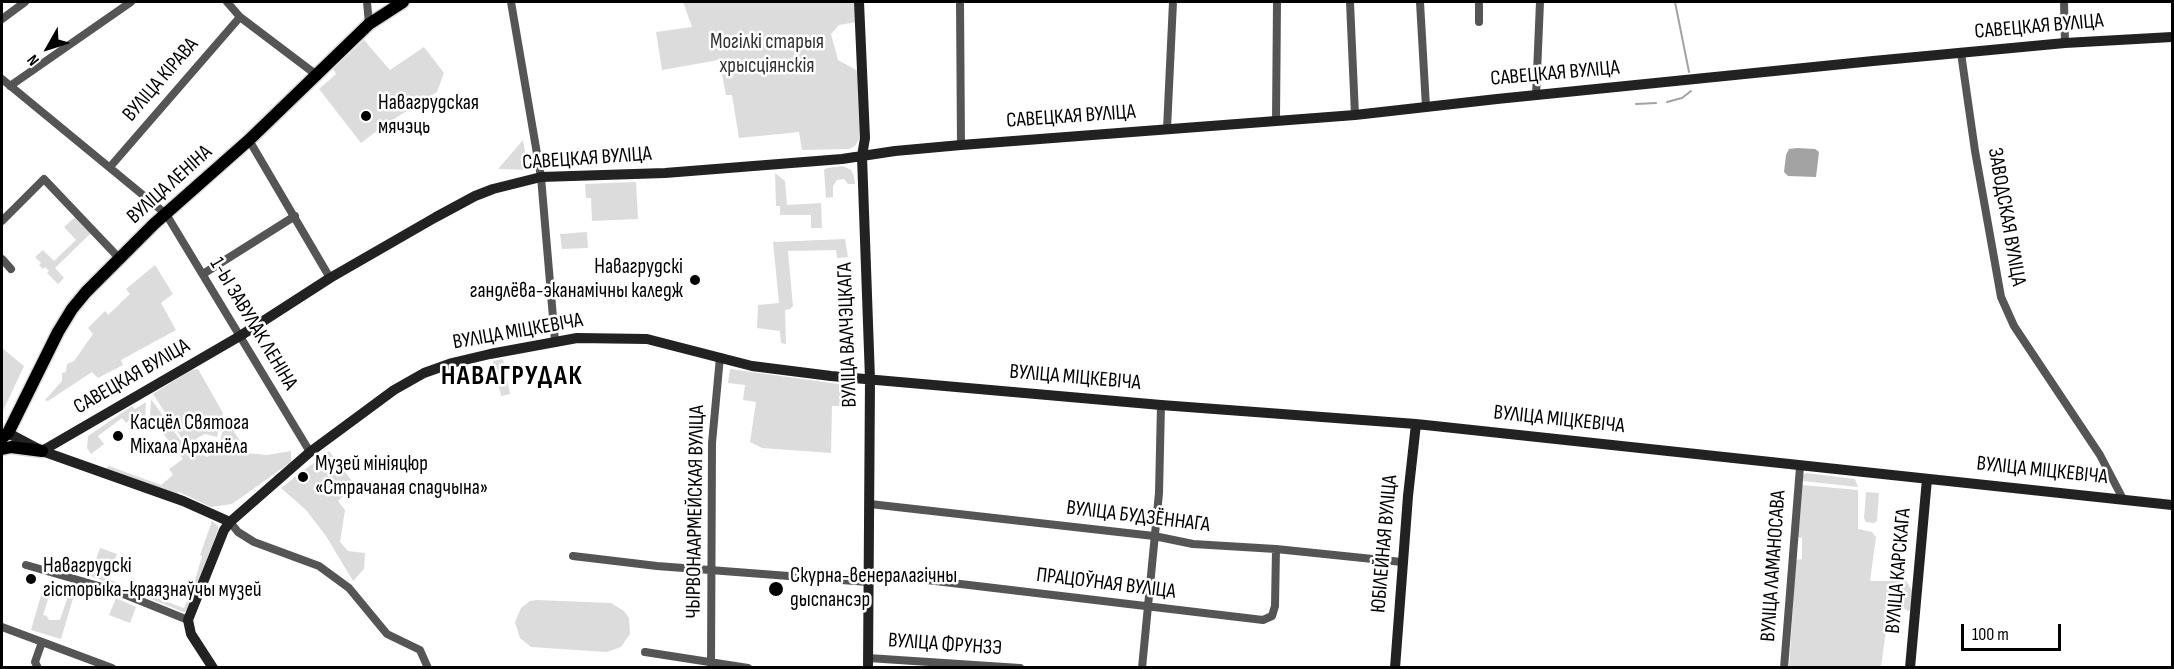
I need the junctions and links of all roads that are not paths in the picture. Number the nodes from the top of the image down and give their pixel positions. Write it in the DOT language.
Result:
graph roads {
  1 [pos="25,2"];
  2 [pos="131,2"];
  3 [pos="227,2"];
  4 [pos="367,2"];
  5 [pos="403,2"];
  6 [pos="511,2"];
  7 [pos="859,2"];
  8 [pos="960,2"];
  9 [pos="1173,2"];
  10 [pos="1277,2"];
  11 [pos="1350,2"];
  12 [pos="1420,2"];
  13 [pos="1479,2"];
  14 [pos="1540,2"];
  15 [pos="2064,2"];
  16 [pos="240,17"];
  17 [pos="2,19"];
  18 [pos="1479,22"];
  19 [pos="369,24"];
  20 [pos="2172,36"];
  21 [pos="2065,43"];
  22 [pos="1961,53"];
  23 [pos="318,76"];
  24 [pos="2,80"];
  25 [pos="10,86"];
  26 [pos="1536,96"];
  27 [pos="1426,107"];
  28 [pos="1355,116"];
  29 [pos="1276,120"];
  30 [pos="1167,129"];
  31 [pos="249,140"];
  32 [pos="960,145"];
  33 [pos="862,156"];
  34 [pos="110,167"];
  35 [pos="541,177"];
  36 [pos="166,214"];
  37 [pos="295,216"];
  38 [pos="2,221"];
  39 [pos="120,259"];
  40 [pos="2,260"];
  41 [pos="11,269"];
  42 [pos="203,274"];
  43 [pos="330,278"];
  44 [pos="240,336"];
  45 [pos="555,341"];
  46 [pos="720,357"];
  47 [pos="870,380"];
  48 [pos="1161,405"];
  49 [pos="1416,424"];
  50 [pos="7,434"];
  51 [pos="2,449"];
  52 [pos="42,451"];
  53 [pos="310,452"];
  54 [pos="1800,467"];
  55 [pos="1927,479"];
  56 [pos="2123,499"];
  57 [pos="870,504"];
  58 [pos="2172,505"];
  59 [pos="230,522"];
  60 [pos="1154,536"];
  61 [pos="1276,549"];
  62 [pos="573,556"];
  63 [pos="1402,562"];
  64 [pos="26,565"];
  65 [pos="711,570"];
  66 [pos="868,577"];
  67 [pos="1147,608"];
  68 [pos="188,620"];
  69 [pos="2,627"];
  70 [pos="42,642"];
  71 [pos="645,652"];
  72 [pos="868,663"];
  73 [pos="712,664"];
  74 [pos="38,668"];
  75 [pos="112,668"];
  76 [pos="213,668"];
  77 [pos="428,668"];
  78 [pos="748,668"];
  79 [pos="1020,668"];
  80 [pos="1142,668"];
  81 [pos="1395,668"];
  82 [pos="1784,668"];
  83 [pos="1910,668"];
  1 -- 17 [label="street"];
  2 -- 25 [label="street"];
  3 -- 16 [label="street"];
  4 -- 19 [label="street"];
  5 -- 19 [label="main road, ВУЛІЦА ЛЕНІНА"];
  6 -- 35 [label="street"];
  7 -- 33 [label="street, ВУЛІЦА ВАЛЧЭЦКАГА"];
  8 -- 32 [label="street"];
  9 -- 30 [label="street"];
  10 -- 29 [label="street"];
  11 -- 28 [label="street"];
  12 -- 27 [label="street"];
  13 -- 18 [label="street"];
  14 -- 26 [label="street"];
  15 -- 21 [label="street"];
  16 -- 23 [label="street"];
  16 -- 34 [label="street, ВУЛІЦА КІРАВА"];
  19 -- 23 [label="main road, ВУЛІЦА ЛЕНІНА"];
  20 -- 21 [label="street, САВЕЦКАЯ ВУЛІЦА"];
  21 -- 22 [label="street, САВЕЦКАЯ ВУЛІЦА"];
  22 -- 26 [label="street, САВЕЦКАЯ ВУЛІЦА"];
  22 -- 56 [label="street, ЗАВОДСКАЯ ВУЛІЦА"];
  23 -- 31 [label="main road, ВУЛІЦА ЛЕНІНА"];
  24 -- 25 [label="street, 1-Ы ЗАВУЛАК ЛЕНІНА"];
  25 -- 34 [label="street, 1-Ы ЗАВУЛАК ЛЕНІНА"];
  26 -- 27 [label="street, САВЕЦКАЯ ВУЛІЦА"];
  27 -- 28 [label="street, САВЕЦКАЯ ВУЛІЦА"];
  28 -- 29 [label="street, САВЕЦКАЯ ВУЛІЦА"];
  29 -- 30 [label="street, САВЕЦКАЯ ВУЛІЦА"];
  30 -- 32 [label="street, САВЕЦКАЯ ВУЛІЦА"];
  31 -- 36 [label="main road, ВУЛІЦА ЛЕНІНА"];
  31 -- 37 [label="street"];
  32 -- 33 [label="street, САВЕЦКАЯ ВУЛІЦА"];
  33 -- 35 [label="street, САВЕЦКАЯ ВУЛІЦА"];
  33 -- 47 [label="street, ВУЛІЦА ВАЛЧЭЦКАГА"];
  34 -- 36 [label="street, 1-Ы ЗАВУЛАК ЛЕНІНА"];
  35 -- 43 [label="street, САВЕЦКАЯ ВУЛІЦА"];
  35 -- 45 [label="street"];
  36 -- 39 [label="main road, ВУЛІЦА ЛЕНІНА"];
  36 -- 42 [label="street, 1-Ы ЗАВУЛАК ЛЕНІНА"];
  37 -- 42 [label="street"];
  37 -- 43 [label="street"];
  38 -- 39 [label="street"];
  39 -- 50 [label="main road, ВУЛІЦА ЛЕНІНА"];
  40 -- 41 [label="street"];
  42 -- 44 [label="street, 1-Ы ЗАВУЛАК ЛЕНІНА"];
  43 -- 44 [label="street, САВЕЦКАЯ ВУЛІЦА"];
  44 -- 52 [label="street, САВЕЦКАЯ ВУЛІЦА"];
  44 -- 53 [label="street, 1-Ы ЗАВУЛАК ЛЕНІНА"];
  45 -- 46 [label="street, ВУЛІЦА МІЦКЕВІЧА"];
  45 -- 53 [label="street, ВУЛІЦА МІЦКЕВІЧА"];
  46 -- 47 [label="street, ВУЛІЦА МІЦКЕВІЧА"];
  46 -- 65 [label="street, ЧЫРВОНААРМЕЙСКАЯ ВУЛІЦА"];
  47 -- 48 [label="street, ВУЛІЦА МІЦКЕВІЧА"];
  47 -- 57 [label="street, ВУЛІЦА ВАЛЧЭЦКАГА"];
  48 -- 49 [label="street, ВУЛІЦА МІЦКЕВІЧА"];
  48 -- 60 [label="street"];
  49 -- 54 [label="street, ВУЛІЦА МІЦКЕВІЧА"];
  49 -- 63 [label="street, ЮБІЛЕЙНАЯ ВУЛІЦА"];
  50 -- 52 [label="street, ВУЛІЦА ЛЕНІНА"];
  51 -- 52 [label="main road"];
  52 -- 59 [label="street"];
  53 -- 59 [label="street, ВУЛІЦА МІЦКЕВІЧА"];
  54 -- 55 [label="street, ВУЛІЦА МІЦКЕВІЧА"];
  54 -- 82 [label="street, ВУЛІЦА ЛАМАНОСАВА"];
  55 -- 56 [label="street, ВУЛІЦА МІЦКЕВІЧА"];
  55 -- 83 [label="street, ВУЛІЦА КАРСКАГА"];
  56 -- 58 [label="street, ВУЛІЦА МІЦКЕВІЧА"];
  57 -- 60 [label="street, ВУЛІЦА БУДЗЁННАГА"];
  57 -- 66 [label="street, ВУЛІЦА ВАЛЧЭЦКАГА"];
  59 -- 68 [label="street"];
  59 -- 77 [label="street"];
  60 -- 61 [label="street, ВУЛІЦА БУДЗЁННАГА"];
  60 -- 67 [label="street"];
  61 -- 63 [label="street, ВУЛІЦА БУДЗЁННАГА"];
  61 -- 67 [label="street, ПРАЦОЎНАЯ ВУЛІЦА"];
  62 -- 65 [label="street, ПРАЦОЎНАЯ ВУЛІЦА"];
  63 -- 81 [label="street, ЮБІЛЕЙНАЯ ВУЛІЦА"];
  64 -- 68 [label="street"];
  65 -- 66 [label="street, ПРАЦОЎНАЯ ВУЛІЦА"];
  65 -- 73 [label="street, ЧЫРВОНААРМЕЙСКАЯ ВУЛІЦА"];
  66 -- 67 [label="street, ПРАЦОЎНАЯ ВУЛІЦА"];
  66 -- 72 [label="street, ВУЛІЦА ВАЛЧЭЦКАГА"];
  67 -- 80 [label="street"];
  68 -- 76 [label="street"];
  69 -- 70 [label="street"];
  70 -- 74 [label="street"];
  70 -- 75 [label="street"];
  71 -- 73 [label="street"];
  72 -- 79 [label="street, ВУЛІЦА ФРУНЗЭ"];
  73 -- 78 [label="street"];
}
